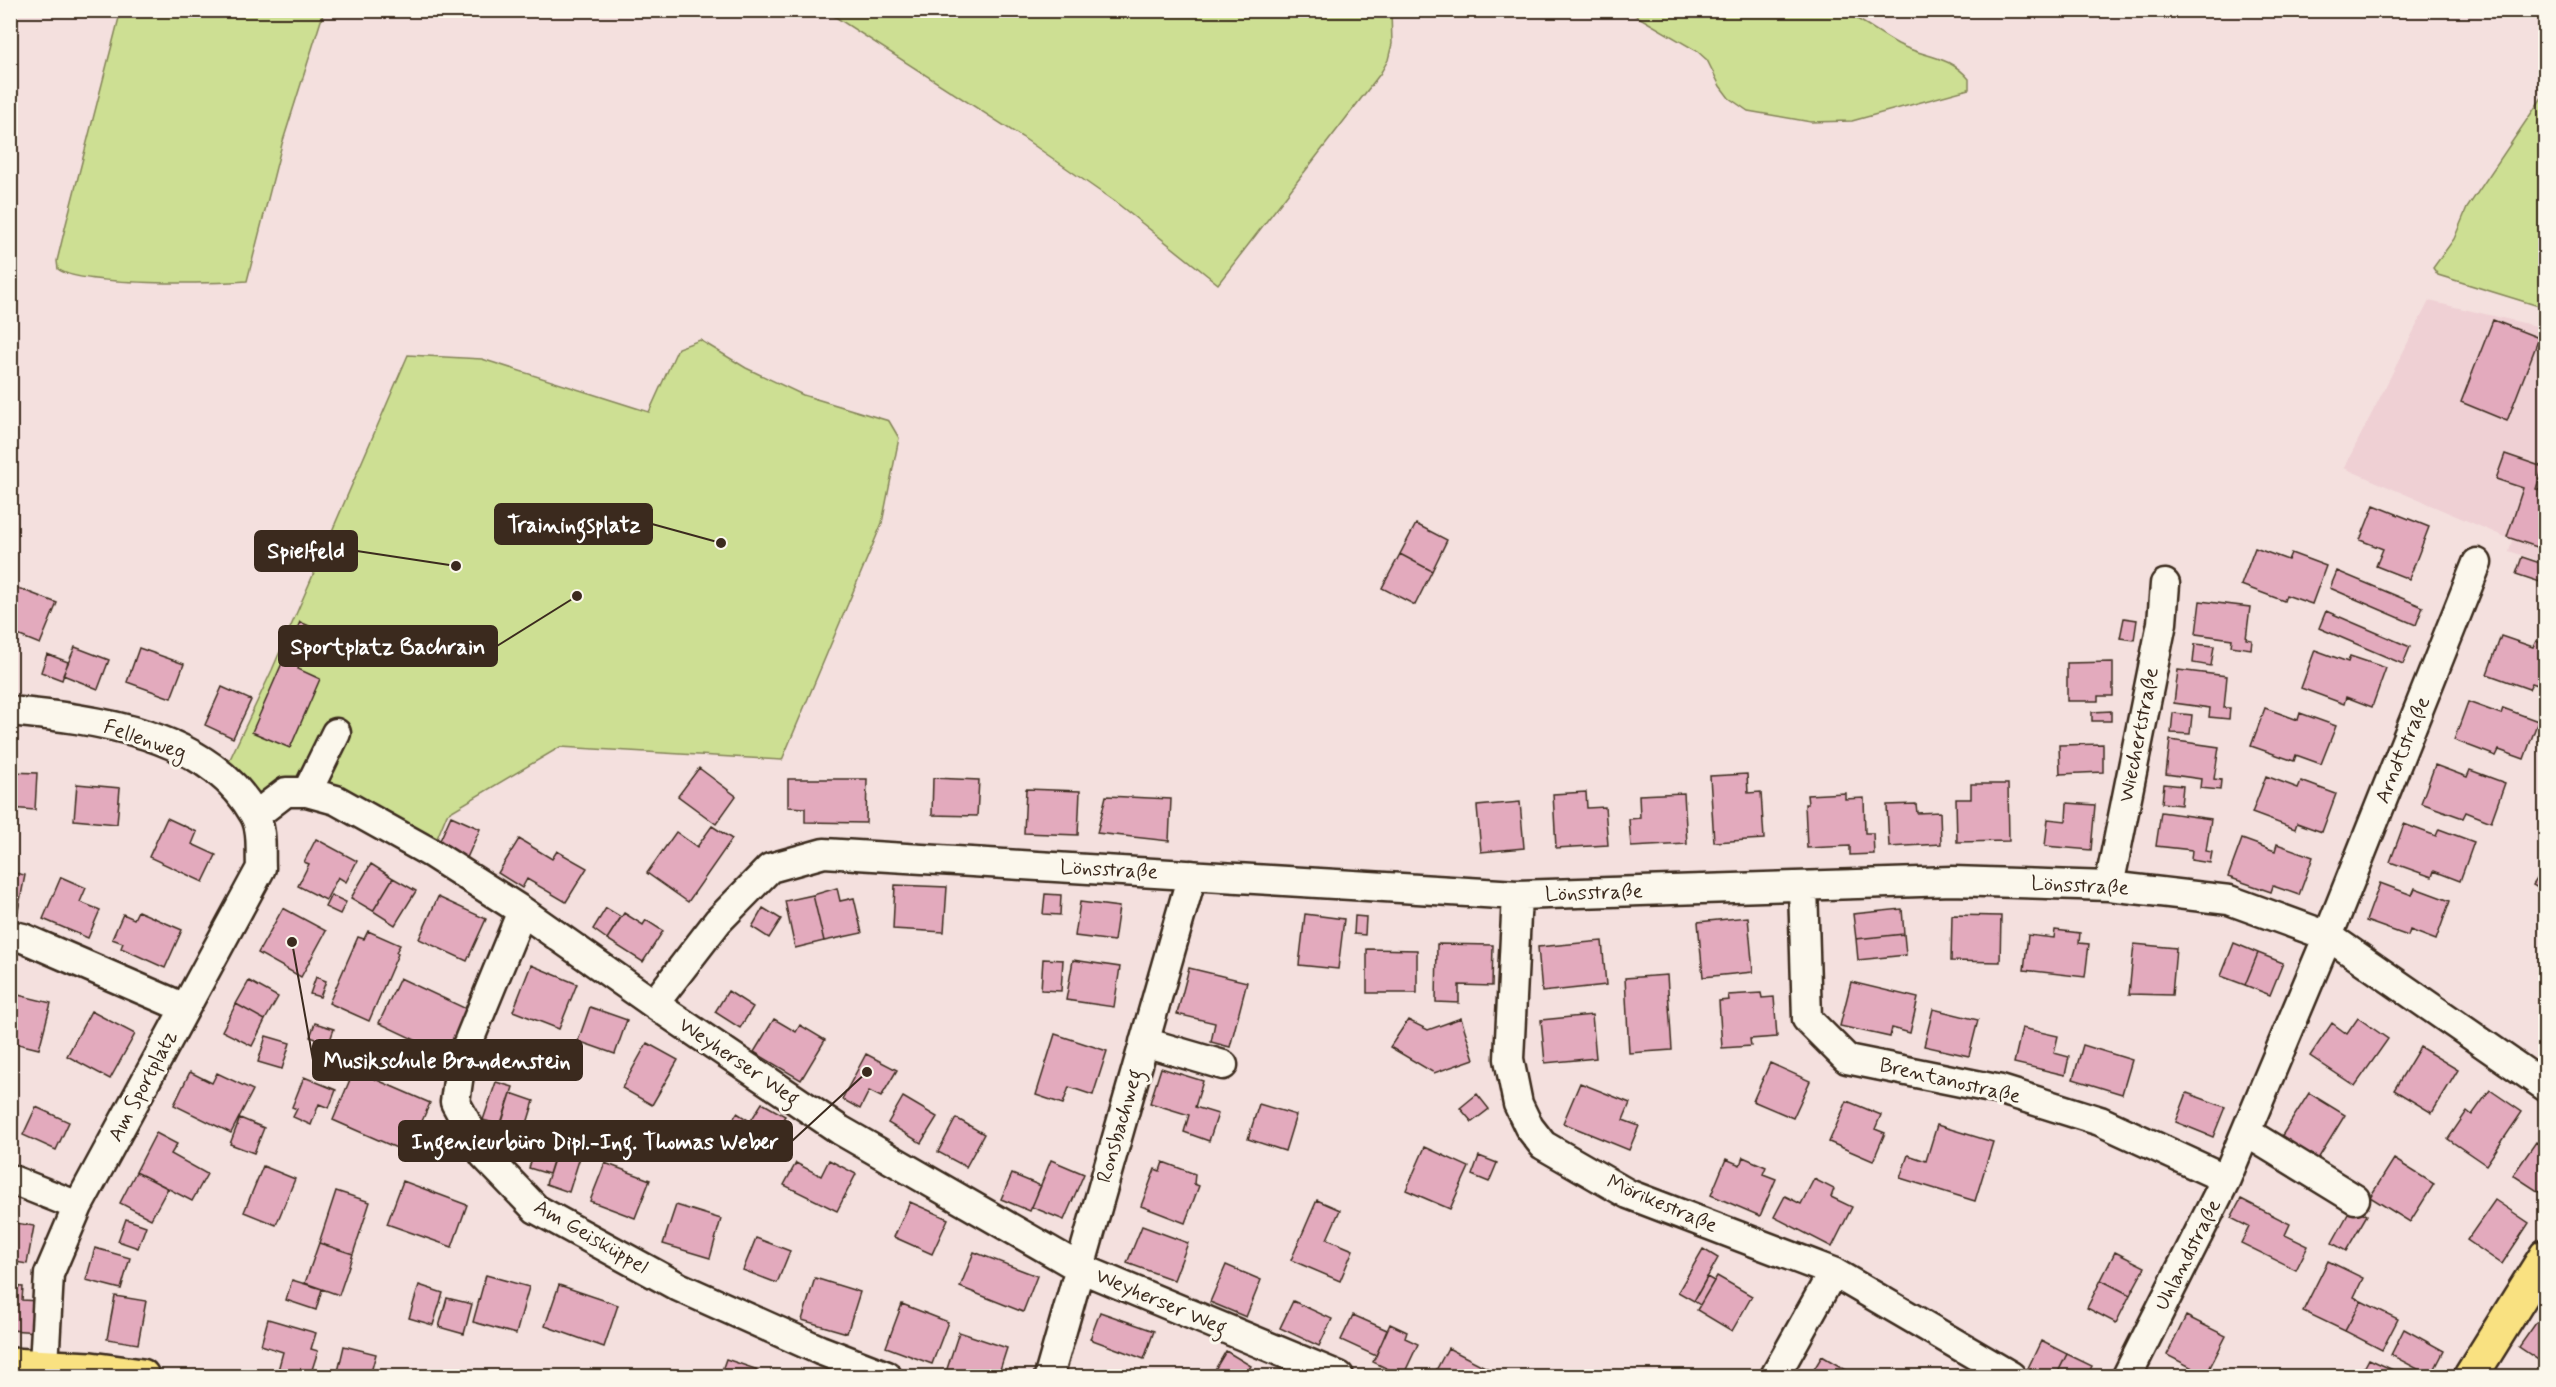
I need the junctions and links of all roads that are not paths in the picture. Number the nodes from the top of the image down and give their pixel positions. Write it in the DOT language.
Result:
graph roads {
  1 [pos="2477,563"];
  2 [pos="2165,584"];
  3 [pos="10,711"];
  4 [pos="336,733"];
  5 [pos="307,792"];
  6 [pos="256,815"];
  7 [pos="1192,875"];
  8 [pos="1803,886"];
  9 [pos="2109,886"];
  10 [pos="1516,895"];
  11 [pos="522,911"];
  12 [pos="10,935"];
  13 [pos="2328,936"];
  14 [pos="654,1004"];
  15 [pos="185,1008"];
  16 [pos="1144,1042"];
  17 [pos="1223,1065"];
  18 [pos="2546,1087"];
  19 [pos="2246,1132"];
  20 [pos="10,1179"];
  21 [pos="2226,1179"];
  22 [pos="2355,1199"];
  23 [pos="78,1206"];
  24 [pos="2546,1256"];
  25 [pos="1080,1268"];
  26 [pos="1833,1272"];
  27 [pos="10,1365"];
  28 [pos="44,1365"];
  29 [pos="142,1377"];
  30 [pos="887,1377"];
  31 [pos="1049,1377"];
  32 [pos="1339,1377"];
  33 [pos="1775,1377"];
  34 [pos="2011,1377"];
  35 [pos="2127,1377"];
  36 [pos="2471,1377"];
  1 -- 13 [label="street, Arndtstraße"];
  2 -- 9 [label="street, Wiechertstraße"];
  3 -- 6 [label="street, Fellenweg"];
  4 -- 5 [label="street"];
  5 -- 6 [label="street, Weyherser Weg"];
  5 -- 11 [label="street, Weyherser Weg"];
  6 -- 15 [label="street, Am Sportplatz"];
  7 -- 10 [label="street, Lönsstraße"];
  7 -- 14 [label="street, Lönsstraße"];
  7 -- 16 [label="street, Ronsbachweg"];
  8 -- 9 [label="street, Lönsstraße"];
  8 -- 10 [label="street, Lönsstraße"];
  8 -- 21 [label="street, Brentanostraße"];
  9 -- 13 [label="street, Lönsstraße"];
  10 -- 26 [label="street, Mörikestraße"];
  11 -- 14 [label="street, Weyherser Weg"];
  11 -- 30 [label="street, Am Geisküppel"];
  12 -- 15 [label="street"];
  13 -- 18 [label="street, Lönsstraße"];
  13 -- 19 [label="street, Uhlandstraße"];
  14 -- 25 [label="street, Weyherser Weg"];
  15 -- 23 [label="street, Am Sportplatz"];
  16 -- 17 [label="street"];
  16 -- 25 [label="street, Ronsbachweg"];
  19 -- 21 [label="street, Uhlandstraße"];
  19 -- 22 [label="street"];
  20 -- 23 [label="street"];
  21 -- 35 [label="street, Uhlandstraße"];
  23 -- 28 [label="street, Am Sportplatz"];
  24 -- 36 [label="main road"];
  25 -- 31 [label="street, Ronsbachweg"];
  25 -- 32 [label="street, Weyherser Weg"];
  26 -- 33 [label="street"];
  26 -- 34 [label="street, Mörikestraße"];
  27 -- 28 [label="main road"];
  28 -- 29 [label="main road"];
}
